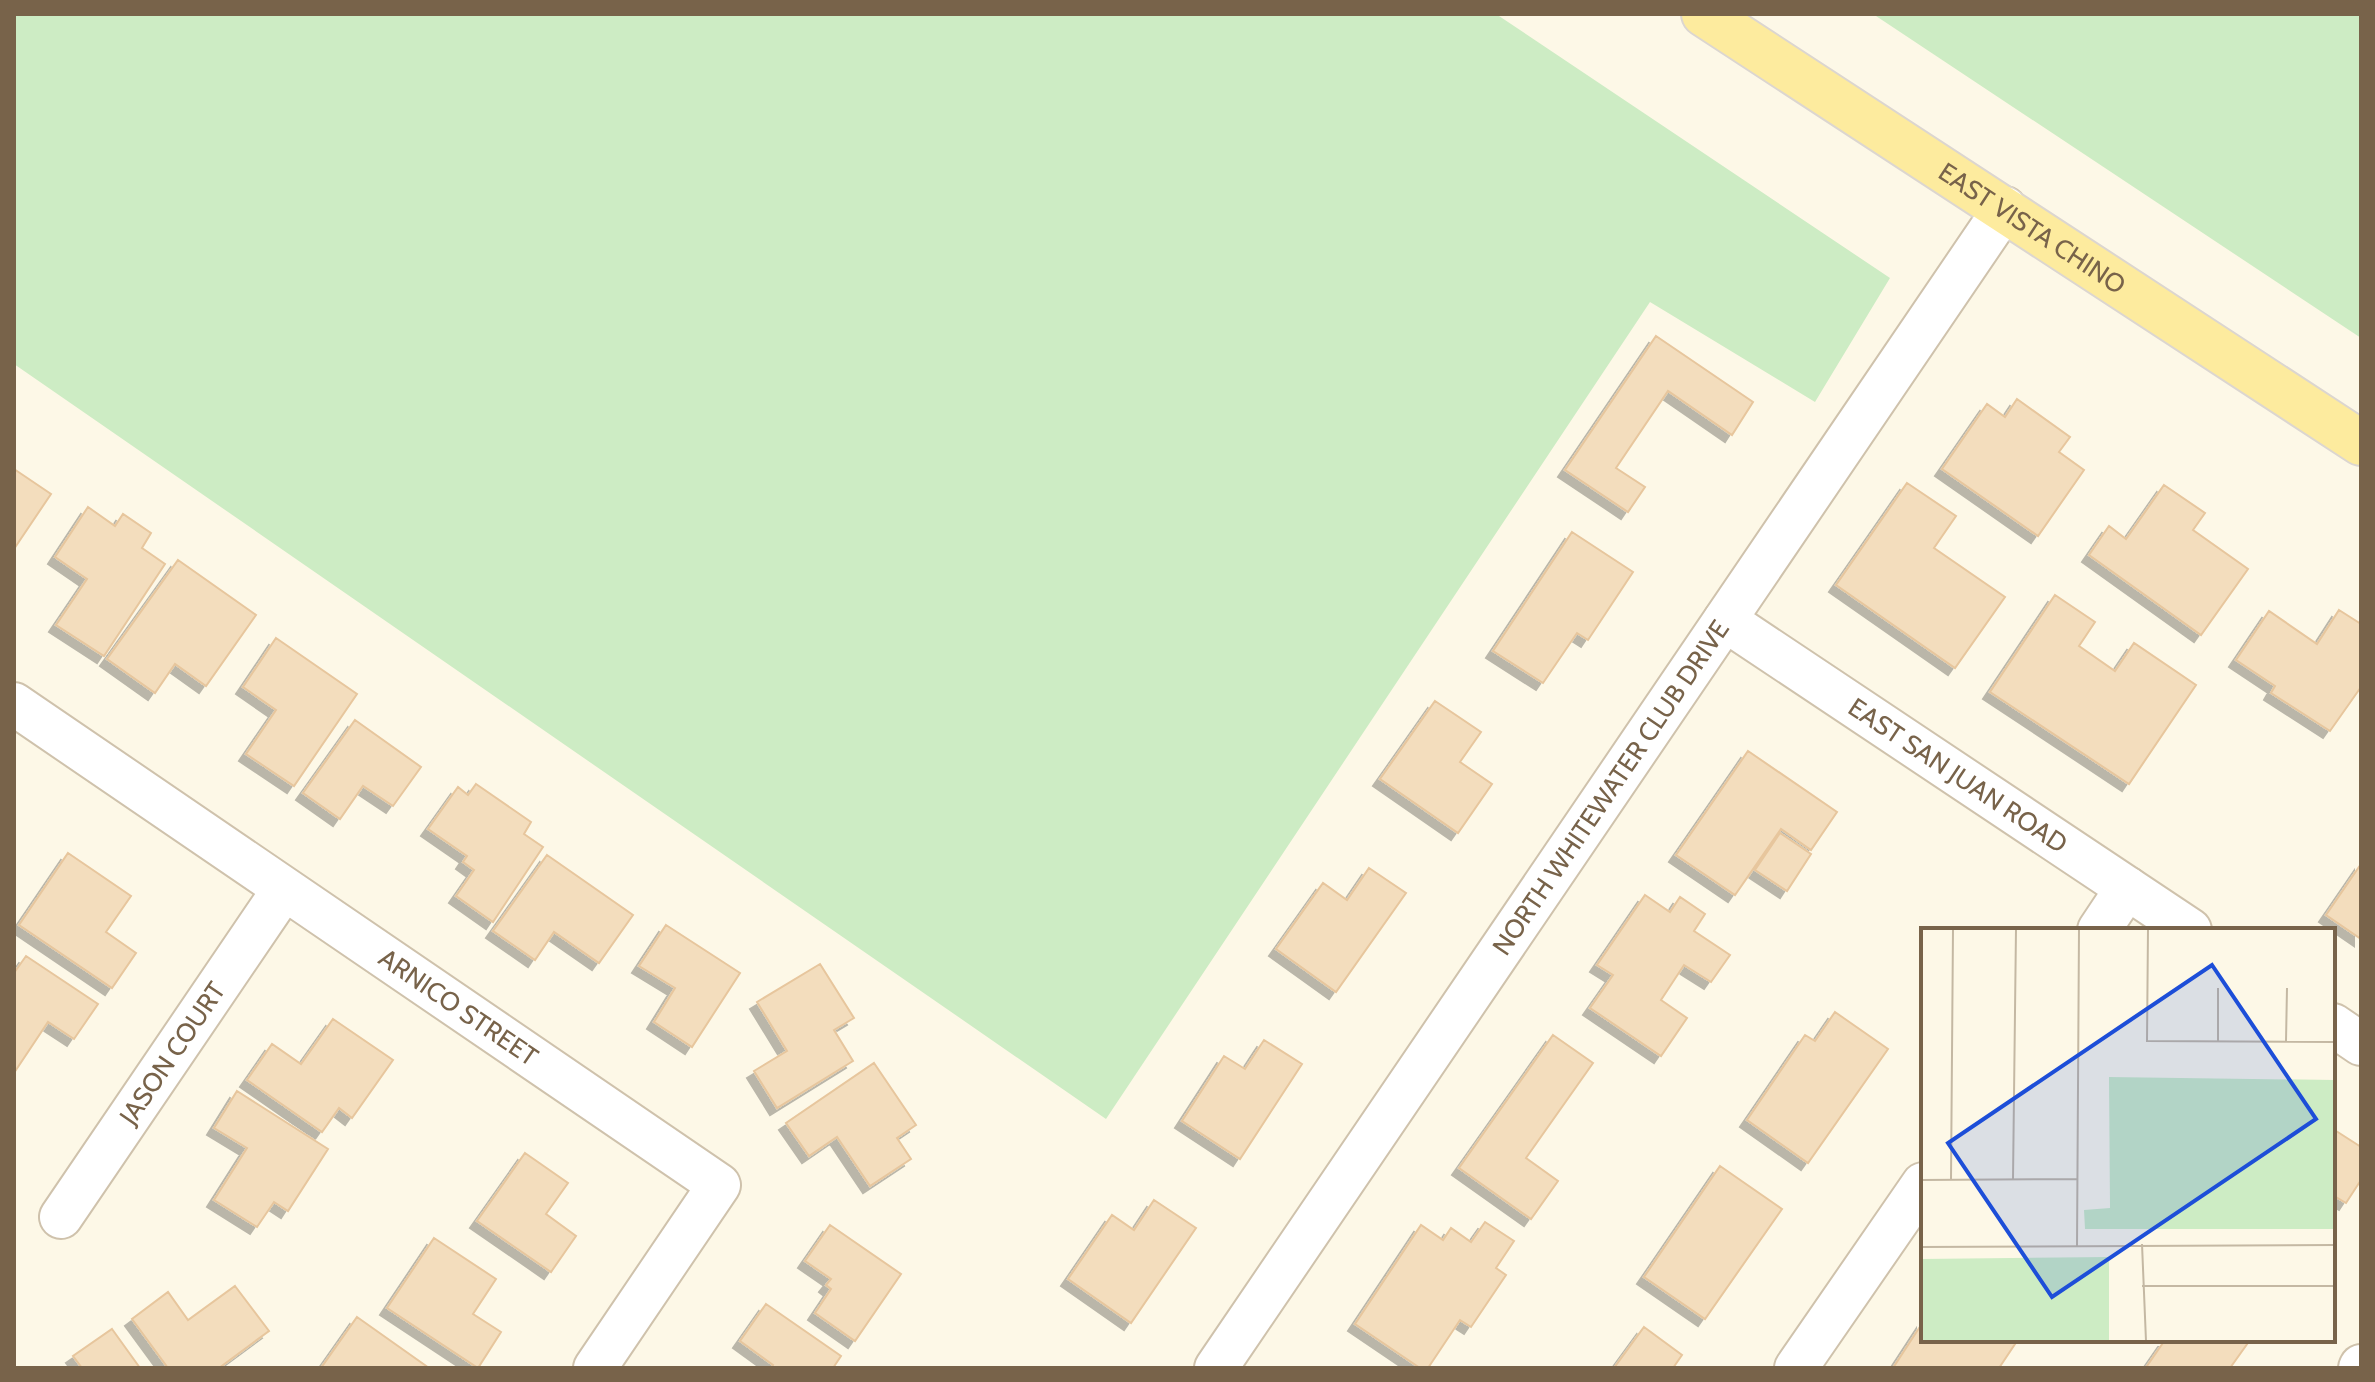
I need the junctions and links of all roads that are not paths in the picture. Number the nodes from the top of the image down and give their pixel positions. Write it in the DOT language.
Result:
graph roads {
  1 [pos="1704,14"];
  2 [pos="2005,208"];
  3 [pos="2361,443"];
  4 [pos="1725,620"];
  5 [pos="14,704"];
  6 [pos="2127,888"];
  7 [pos="284,889"];
  8 [pos="2100,928"];
  9 [pos="2187,928"];
  10 [pos="2335,1026"];
  11 [pos="2361,1044"];
  12 [pos="1921,1187"];
  13 [pos="61,1217"];
  14 [pos="595,1368"];
  15 [pos="1216,1368"];
  16 [pos="1796,1368"];
  1 -- 2 [label="main road, EAST VISTA CHINO"];
  2 -- 3 [label="main road, EAST VISTA CHINO"];
  2 -- 4 [label="street, NORTH WHITEWATER CLUB DRIVE"];
  4 -- 6 [label="street, EAST SAN JUAN ROAD"];
  4 -- 15 [label="street, NORTH WHITEWATER CLUB DRIVE"];
  5 -- 7 [label="street, ARNICO STREET"];
  6 -- 8 [label="street"];
  6 -- 9 [label="street, EAST SAN JUAN ROAD"];
  7 -- 13 [label="street, JASON COURT"];
  7 -- 14 [label="street, ARNICO STREET"];
  10 -- 11 [label="street"];
  12 -- 16 [label="street"];
}
